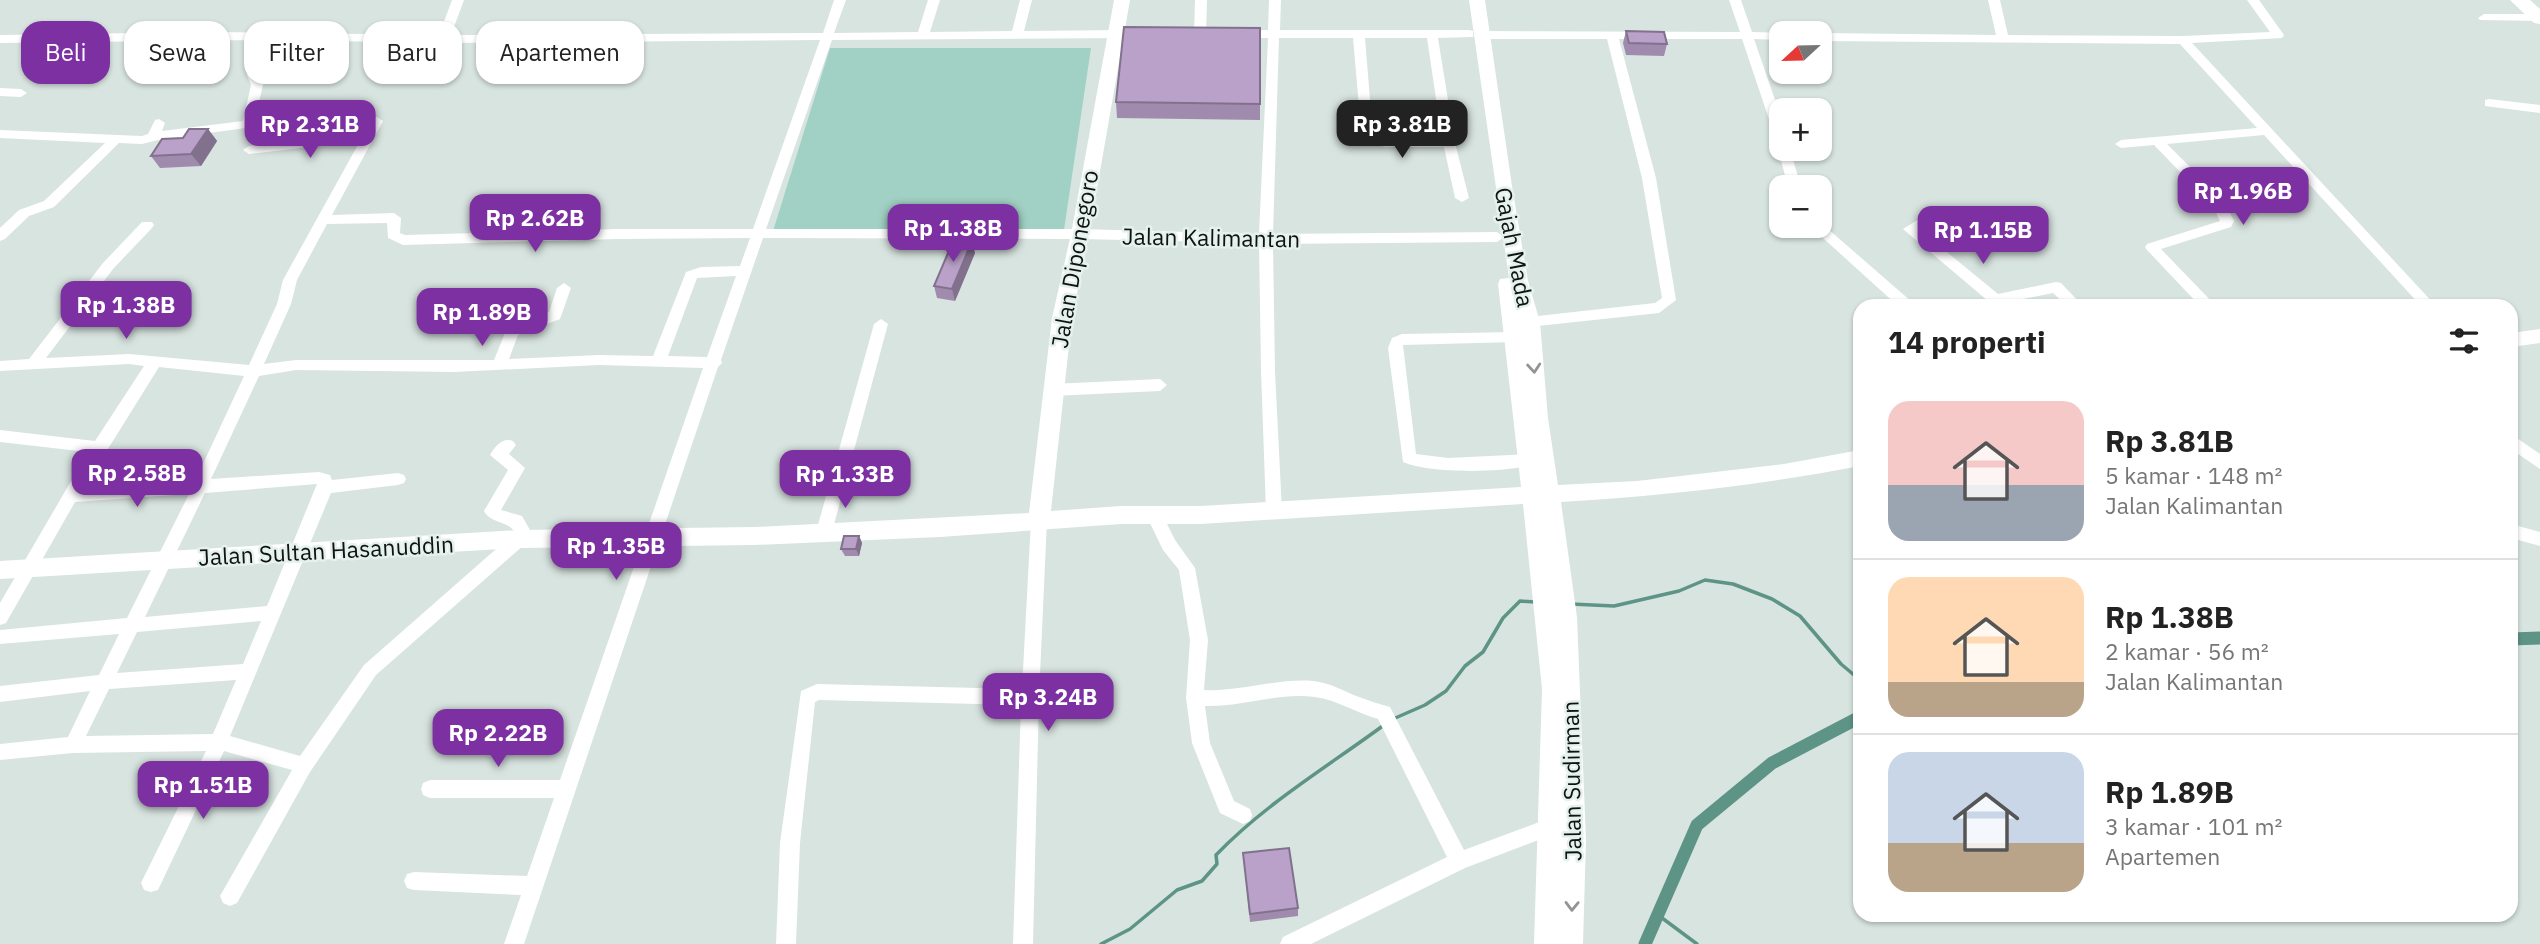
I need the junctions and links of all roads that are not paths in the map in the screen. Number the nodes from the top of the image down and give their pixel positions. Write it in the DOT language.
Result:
graph roads {
  1 [pos="458,0"];
  2 [pos="840,0"];
  3 [pos="934,0"];
  4 [pos="1026,0"];
  5 [pos="1122,0"];
  6 [pos="1201,0"];
  7 [pos="1275,0"];
  8 [pos="1464,0"];
  9 [pos="1477,0"];
  10 [pos="1735,0"];
  11 [pos="1994,0"];
  12 [pos="2253,0"];
  13 [pos="2519,0"];
  14 [pos="2484,18"];
  15 [pos="2540,19"];
  16 [pos="450,21"];
  17 [pos="1017,34"];
  18 [pos="1116,34"];
  19 [pos="1144,34"];
  20 [pos="1186,34"];
  21 [pos="1275,34"];
  22 [pos="1359,34"];
  23 [pos="1433,34"];
  24 [pos="1475,34"];
  25 [pos="923,35"];
  26 [pos="1212,35"];
  27 [pos="244,36"];
  28 [pos="828,36"];
  29 [pos="1612,36"];
  30 [pos="1746,36"];
  31 [pos="1769,36"];
  32 [pos="1832,37"];
  33 [pos="2003,38"];
  34 [pos="0,39"];
  35 [pos="462,39"];
  36 [pos="2183,40"];
  37 [pos="256,84"];
  38 [pos="0,92"];
  39 [pos="20,93"];
  40 [pos="1769,102"];
  41 [pos="2489,103"];
  42 [pos="2540,109"];
  43 [pos="377,121"];
  44 [pos="159,123"];
  45 [pos="2267,131"];
  46 [pos="0,134"];
  47 [pos="368,135"];
  48 [pos="154,136"];
  49 [pos="116,139"];
  50 [pos="2157,141"];
  51 [pos="1449,144"];
  52 [pos="2121,144"];
  53 [pos="249,150"];
  54 [pos="1492,153"];
  55 [pos="1462,198"];
  56 [pos="324,220"];
  57 [pos="1944,223"];
  58 [pos="147,225"];
  59 [pos="757,234"];
  60 [pos="1080,234"];
  61 [pos="0,236"];
  62 [pos="1497,237"];
  63 [pos="1832,238"];
  64 [pos="1266,239"];
  65 [pos="744,271"];
  66 [pos="564,288"];
  67 [pos="1900,299"];
  68 [pos="1995,299"];
  69 [pos="2015,299"];
  70 [pos="2068,299"];
  71 [pos="2201,299"];
  72 [pos="2423,299"];
  73 [pos="881,324"];
  74 [pos="1519,328"];
  75 [pos="2540,336"];
  76 [pos="2518,339"];
  77 [pos="659,360"];
  78 [pos="34,363"];
  79 [pos="154,363"];
  80 [pos="715,363"];
  81 [pos="501,365"];
  82 [pos="0,366"];
  83 [pos="252,371"];
  84 [pos="1160,385"];
  85 [pos="1052,390"];
  86 [pos="0,436"];
  87 [pos="508,445"];
  88 [pos="2518,446"];
  89 [pos="99,447"];
  90 [pos="1853,459"];
  91 [pos="1529,460"];
  92 [pos="2540,464"];
  93 [pos="398,479"];
  94 [pos="201,485"];
  95 [pos="325,487"];
  96 [pos="1541,494"];
  97 [pos="70,496"];
  98 [pos="1274,511"];
  99 [pos="1155,517"];
  100 [pos="1039,520"];
  101 [pos="824,532"];
  102 [pos="2518,533"];
  103 [pos="651,538"];
  104 [pos="2540,539"];
  105 [pos="519,540"];
  106 [pos="298,553"];
  107 [pos="165,560"];
  108 [pos="27,568"];
  109 [pos="0,570"];
  110 [pos="1553,592"];
  111 [pos="272,613"];
  112 [pos="0,618"];
  113 [pos="1557,620"];
  114 [pos="130,627"];
  115 [pos="0,637"];
  116 [pos="247,671"];
  117 [pos="104,682"];
  118 [pos="0,694"];
  119 [pos="1030,697"];
  120 [pos="1195,698"];
  121 [pos="219,742"];
  122 [pos="73,745"];
  123 [pos="0,752"];
  124 [pos="304,766"];
  125 [pos="430,789"];
  126 [pos="566,789"];
  127 [pos="1243,815"];
  128 [pos="1550,827"];
  129 [pos="1459,860"];
  130 [pos="414,881"];
  131 [pos="151,883"];
  132 [pos="534,886"];
  133 [pos="230,896"];
  134 [pos="514,944"];
  135 [pos="786,944"];
  136 [pos="1023,944"];
  137 [pos="1290,944"];
  138 [pos="1547,944"];
  139 [pos="1570,944"];
  1 -- 16 [label="street"];
  2 -- 28 [label="street"];
  3 -- 25 [label="street"];
  4 -- 17 [label="street"];
  5 -- 18 [label="main road, Jalan Diponegoro"];
  6 -- 26 [label="street"];
  7 -- 21 [label="street"];
  8 -- 24 [label="main road, Gajah Mada"];
  9 -- 24 [label="main road, Gajah Mada"];
  10 -- 30 [label="street"];
  11 -- 33 [label="street"];
  12 -- 36 [label="street"];
  13 -- 15 [label="highway"];
  14 -- 15 [label="street"];
  17 -- 18 [label="street"];
  17 -- 25 [label="street"];
  18 -- 19 [label="street"];
  18 -- 60 [label="main road, Jalan Diponegoro"];
  20 -- 26 [label="street"];
  21 -- 22 [label="street"];
  21 -- 26 [label="street"];
  21 -- 64 [label="street"];
  22 -- 23 [label="street"];
  22 -- 51 [label="street"];
  23 -- 24 [label="street"];
  23 -- 51 [label="street"];
  24 -- 29 [label="street"];
  24 -- 54 [label="main road, Gajah Mada"];
  25 -- 28 [label="street"];
  27 -- 34 [label="street"];
  28 -- 35 [label="street"];
  28 -- 59 [label="street"];
  29 -- 30 [label="street"];
  29 -- 74 [label="street"];
  30 -- 31 [label="street"];
  30 -- 40 [label="street"];
  32 -- 33 [label="street"];
  33 -- 36 [label="street"];
  36 -- 45 [label="street"];
  37 -- 48 [label="street"];
  38 -- 39 [label="street"];
  41 -- 42 [label="street"];
  43 -- 47 [label="street"];
  44 -- 48 [label="street"];
  45 -- 50 [label="street"];
  45 -- 72 [label="street"];
  46 -- 49 [label="street"];
  47 -- 53 [label="street"];
  47 -- 56 [label="street"];
  48 -- 49 [label="street"];
  49 -- 61 [label="street"];
  50 -- 52 [label="street"];
  50 -- 71 [label="street"];
  51 -- 55 [label="street"];
  54 -- 62 [label="main road, Gajah Mada"];
  54 -- 74 [label="main road, Gajah Mada"];
  56 -- 59 [label="street, Jalan Kalimantan"];
  56 -- 83 [label="street"];
  57 -- 68 [label="street"];
  58 -- 78 [label="street"];
  59 -- 60 [label="street, Jalan Kalimantan"];
  59 -- 65 [label="street"];
  60 -- 64 [label="street, Jalan Kalimantan"];
  60 -- 85 [label="main road, Jalan Diponegoro"];
  62 -- 64 [label="street, Jalan Kalimantan"];
  62 -- 74 [label="main road, Gajah Mada"];
  63 -- 67 [label="street"];
  64 -- 98 [label="street"];
  65 -- 77 [label="street"];
  65 -- 80 [label="street"];
  66 -- 81 [label="street"];
  69 -- 70 [label="street"];
  73 -- 101 [label="street"];
  74 -- 91 [label="main road, Gajah Mada"];
  74 -- 91 [label="street"];
  74 -- 96 [label="main road, Gajah Mada, one-way"];
  75 -- 76 [label="main road"];
  77 -- 80 [label="street"];
  77 -- 81 [label="street"];
  78 -- 79 [label="street"];
  78 -- 82 [label="street"];
  79 -- 83 [label="street"];
  79 -- 89 [label="street"];
  80 -- 103 [label="street"];
  81 -- 83 [label="street"];
  83 -- 94 [label="street"];
  84 -- 85 [label="street"];
  85 -- 100 [label="main road, Jalan Diponegoro"];
  86 -- 89 [label="street"];
  87 -- 105 [label="street"];
  88 -- 92 [label="street"];
  89 -- 97 [label="street"];
  90 -- 96 [label="main road, Jalan Sultan Hasanuddin"];
  91 -- 96 [label="main road, Gajah Mada"];
  93 -- 95 [label="street"];
  94 -- 95 [label="street"];
  94 -- 97 [label="street"];
  94 -- 107 [label="street"];
  95 -- 106 [label="street"];
  96 -- 98 [label="main road, Jalan Sultan Hasanuddin"];
  96 -- 110 [label="main road"];
  96 -- 110 [label="main road"];
  97 -- 108 [label="street"];
  98 -- 99 [label="main road, Jalan Sultan Hasanuddin"];
  99 -- 100 [label="main road, Jalan Sultan Hasanuddin"];
  99 -- 120 [label="street"];
  100 -- 101 [label="main road, Jalan Sultan Hasanuddin"];
  100 -- 119 [label="street"];
  101 -- 103 [label="main road, Jalan Sultan Hasanuddin"];
  102 -- 104 [label="street"];
  103 -- 105 [label="main road, Jalan Sultan Hasanuddin"];
  103 -- 126 [label="street"];
  105 -- 106 [label="main road, Jalan Sultan Hasanuddin"];
  105 -- 124 [label="street"];
  106 -- 107 [label="main road, Jalan Sultan Hasanuddin"];
  106 -- 111 [label="street"];
  107 -- 108 [label="main road, Jalan Sultan Hasanuddin"];
  107 -- 114 [label="street"];
  108 -- 109 [label="main road, Jalan Sultan Hasanuddin"];
  108 -- 112 [label="street"];
  110 -- 113 [label="main road"];
  111 -- 114 [label="street"];
  111 -- 116 [label="street"];
  113 -- 128 [label="main road"];
  113 -- 139 [label="main road, Jalan Sudirman, one-way"];
  114 -- 115 [label="street"];
  114 -- 117 [label="street"];
  116 -- 117 [label="street"];
  116 -- 121 [label="street"];
  117 -- 118 [label="street"];
  117 -- 122 [label="street"];
  119 -- 135 [label="street"];
  119 -- 136 [label="street"];
  120 -- 127 [label="street"];
  120 -- 129 [label="street"];
  121 -- 122 [label="street"];
  121 -- 124 [label="street"];
  121 -- 131 [label="street"];
  122 -- 123 [label="street"];
  124 -- 133 [label="street"];
  125 -- 126 [label="street"];
  126 -- 132 [label="street"];
  128 -- 129 [label="street"];
  128 -- 138 [label="main road"];
  129 -- 137 [label="street"];
  130 -- 132 [label="street"];
  132 -- 134 [label="street"];
}
